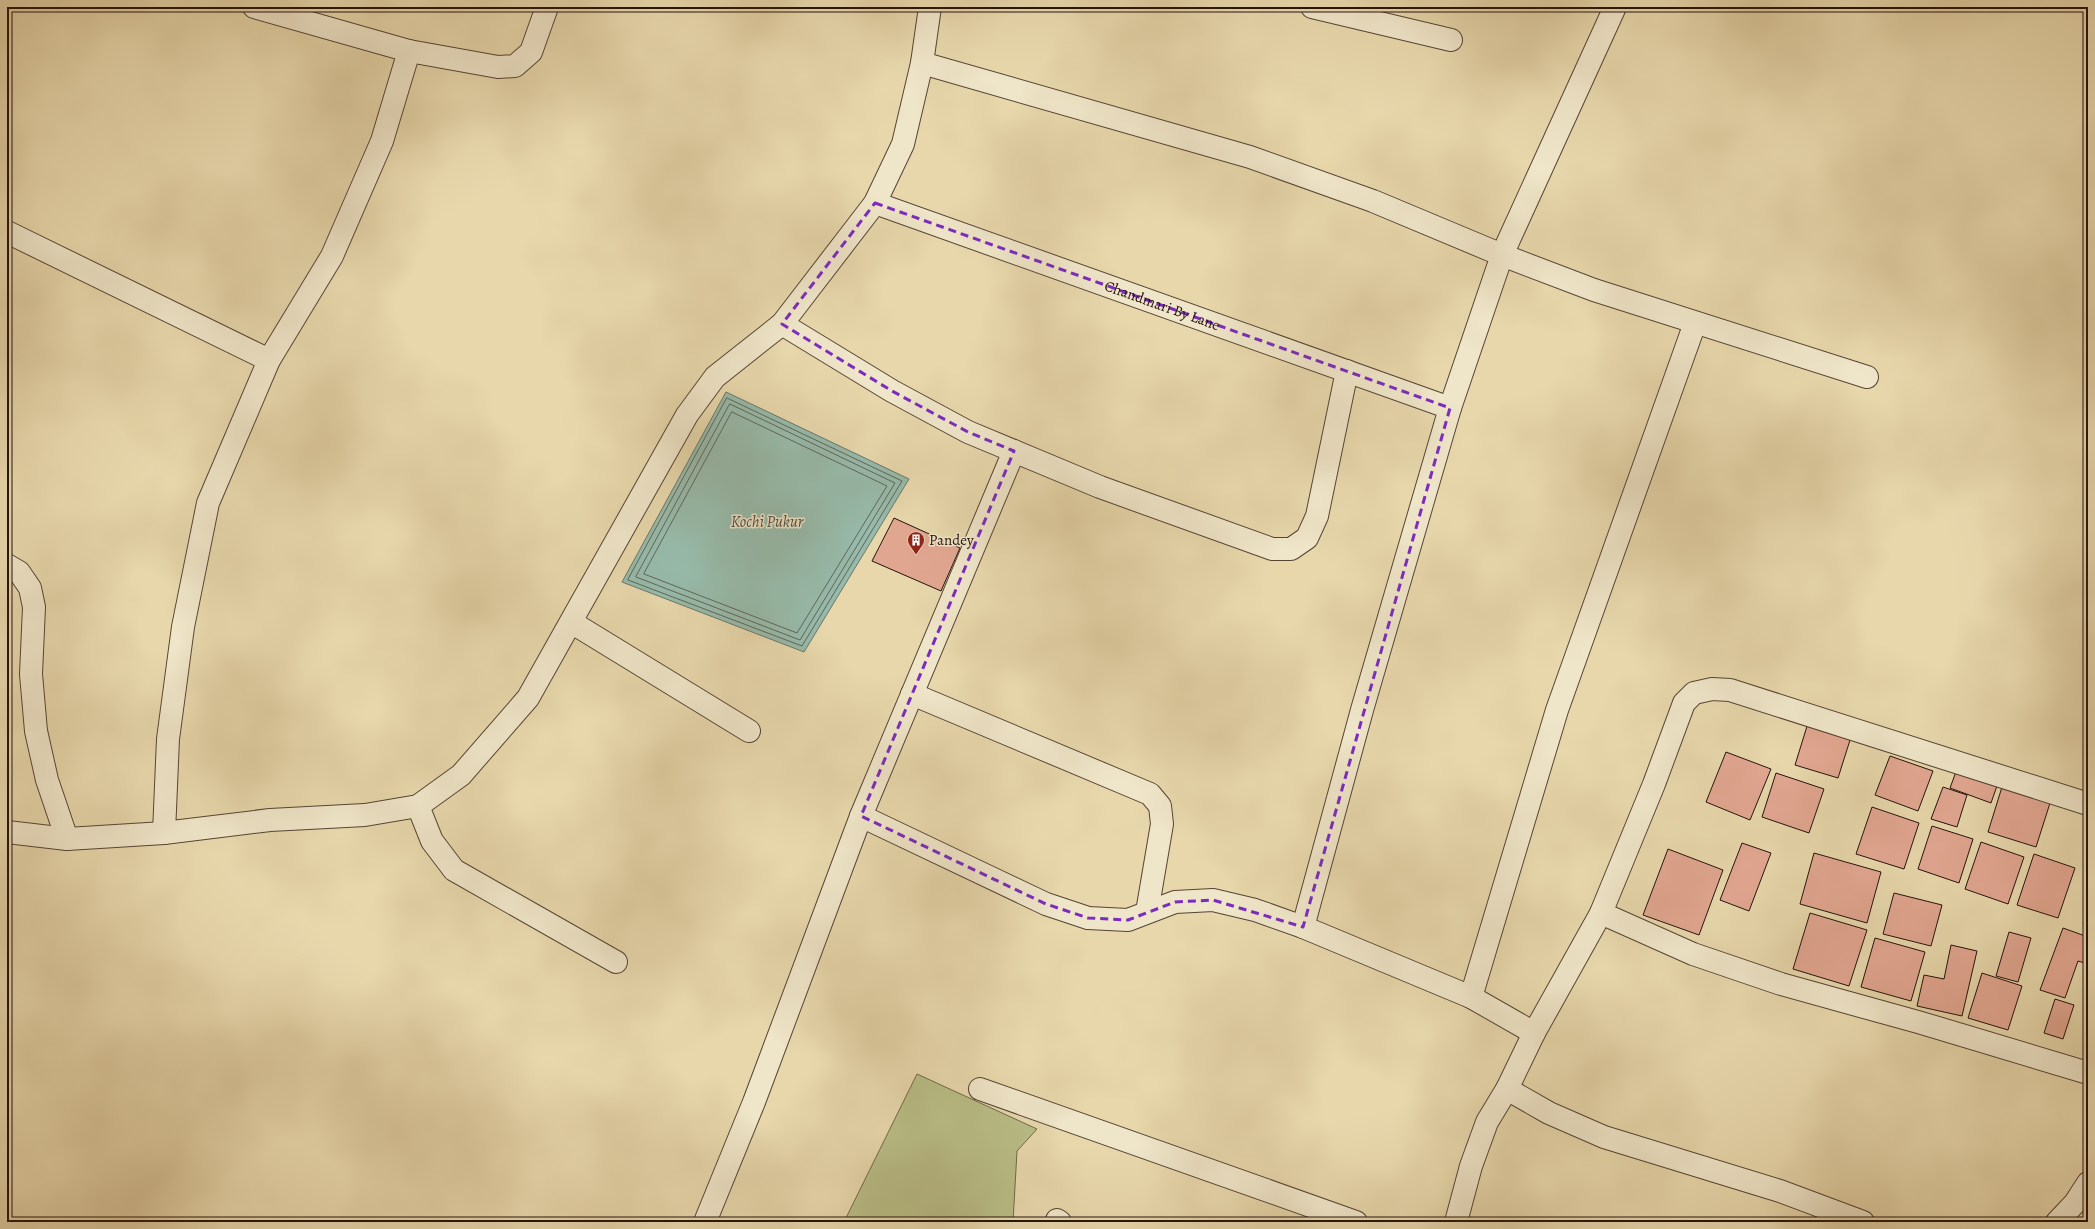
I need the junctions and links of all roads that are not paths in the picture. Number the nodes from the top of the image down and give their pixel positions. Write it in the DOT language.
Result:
graph roads {
  1 [pos="254,7"];
  2 [pos="547,7"];
  3 [pos="930,7"];
  4 [pos="1312,7"];
  5 [pos="1615,7"];
  6 [pos="1451,40"];
  7 [pos="410,51"];
  8 [pos="922,63"];
  9 [pos="875,203"];
  10 [pos="7,232"];
  11 [pos="1502,255"];
  12 [pos="1695,323"];
  13 [pos="782,324"];
  14 [pos="269,360"];
  15 [pos="1347,371"];
  16 [pos="1867,377"];
  17 [pos="1450,408"];
  18 [pos="1014,451"];
  19 [pos="7,565"];
  20 [pos="571,622"];
  21 [pos="912,694"];
  22 [pos="749,730"];
  23 [pos="2088,804"];
  24 [pos="418,806"];
  25 [pos="861,816"];
  26 [pos="7,832"];
  27 [pos="164,833"];
  28 [pos="67,839"];
  29 [pos="1147,912"];
  30 [pos="1601,913"];
  31 [pos="1303,927"];
  32 [pos="616,962"];
  33 [pos="1471,997"];
  34 [pos="1534,1033"];
  35 [pos="2088,1073"];
  36 [pos="980,1089"];
  37 [pos="1507,1089"];
  38 [pos="2088,1183"];
  39 [pos="705,1222"];
  40 [pos="1356,1222"];
  41 [pos="1456,1222"];
  42 [pos="1863,1222"];
  43 [pos="2057,1222"];
  1 -- 7 [label="street"];
  2 -- 7 [label="street"];
  3 -- 8 [label="street"];
  4 -- 6 [label="street"];
  5 -- 11 [label="street"];
  7 -- 14 [label="street"];
  8 -- 9 [label="street"];
  8 -- 11 [label="street"];
  9 -- 13 [label="street"];
  9 -- 15 [label="street, Chandmari By Lane"];
  10 -- 14 [label="street"];
  11 -- 12 [label="street"];
  11 -- 17 [label="street"];
  12 -- 16 [label="street"];
  12 -- 33 [label="street"];
  13 -- 18 [label="street"];
  13 -- 20 [label="street"];
  14 -- 27 [label="street"];
  15 -- 17 [label="street, Chandmari By Lane"];
  15 -- 18 [label="street"];
  17 -- 31 [label="street"];
  18 -- 21 [label="street"];
  19 -- 28 [label="street"];
  20 -- 22 [label="street"];
  20 -- 24 [label="street"];
  21 -- 25 [label="street"];
  21 -- 29 [label="street"];
  23 -- 30 [label="street"];
  24 -- 27 [label="street"];
  24 -- 32 [label="street"];
  25 -- 29 [label="street"];
  25 -- 39 [label="street"];
  26 -- 28 [label="street"];
  27 -- 28 [label="street"];
  29 -- 31 [label="street"];
  30 -- 34 [label="street"];
  30 -- 35 [label="street"];
  31 -- 33 [label="street"];
  33 -- 34 [label="street"];
  34 -- 37 [label="street"];
  36 -- 40 [label="street"];
  37 -- 41 [label="street"];
  37 -- 42 [label="street"];
  38 -- 43 [label="street"];
}
